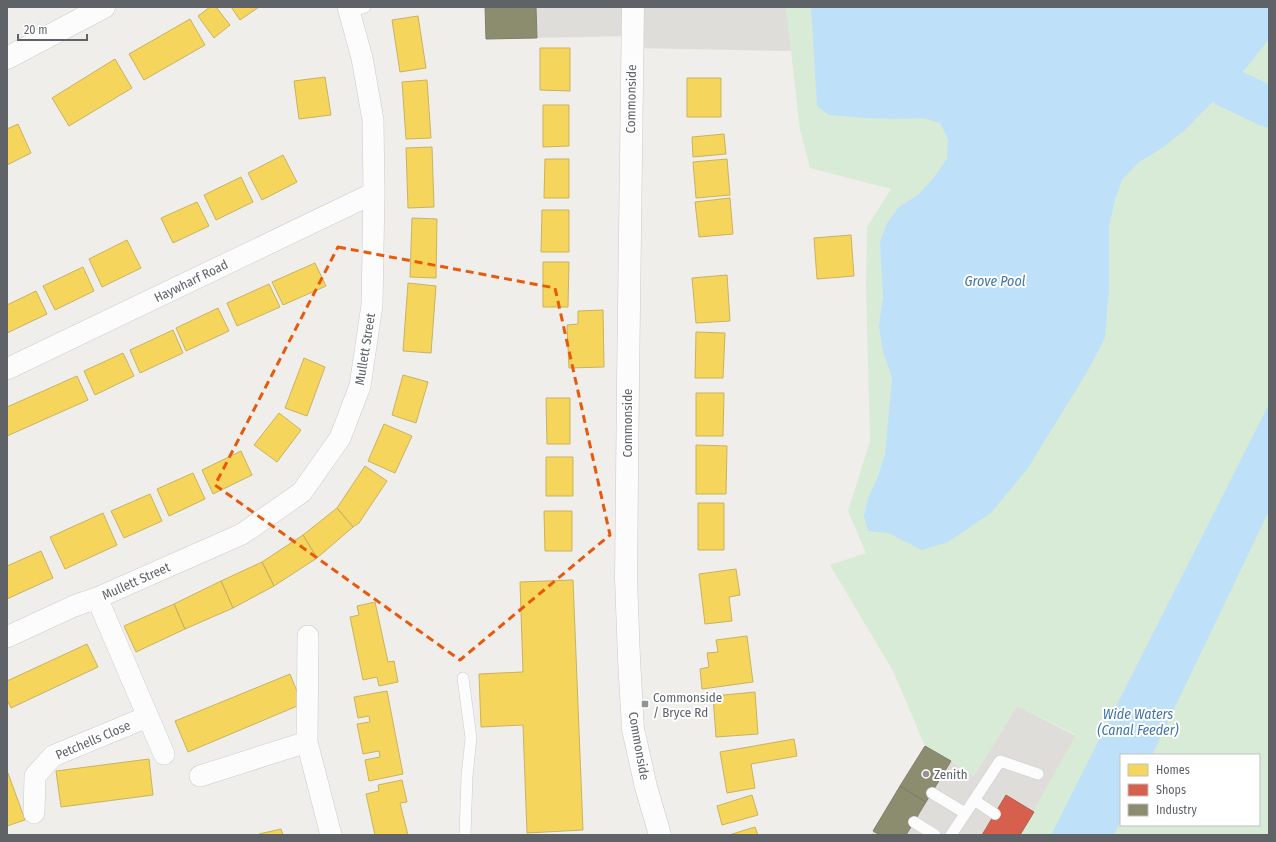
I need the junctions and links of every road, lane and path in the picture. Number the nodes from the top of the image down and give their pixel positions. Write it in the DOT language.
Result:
graph roads {
  1 [pos="104,7"];
  2 [pos="633,7"];
  3 [pos="354,9"];
  4 [pos="7,58"];
  5 [pos="374,194"];
  6 [pos="7,369"];
  7 [pos="97,598"];
  8 [pos="308,636"];
  9 [pos="7,637"];
  10 [pos="463,678"];
  11 [pos="147,717"];
  12 [pos="307,742"];
  13 [pos="164,754"];
  14 [pos="1038,774"];
  15 [pos="200,776"];
  16 [pos="932,793"];
  17 [pos="974,800"];
  18 [pos="34,813"];
  19 [pos="965,813"];
  20 [pos="995,814"];
  21 [pos="914,822"];
  22 [pos="331,835"];
  23 [pos="465,835"];
  24 [pos="660,835"];
  25 [pos="935,835"];
  26 [pos="951,835"];
  1 -- 4 [label="main road"];
  2 -- 24 [label="main road, Commonside"];
  3 -- 5 [label="street, Mullett Street"];
  5 -- 6 [label="street, Haywharf Road"];
  5 -- 7 [label="street, Mullett Street"];
  7 -- 9 [label="street, Mullett Street"];
  7 -- 11 [label="street"];
  8 -- 12 [label="street"];
  10 -- 23 [label="lane"];
  11 -- 13 [label="street"];
  11 -- 18 [label="street, Petchells Close"];
  12 -- 15 [label="street"];
  12 -- 22 [label="street"];
  14 -- 17 [label="lane"];
  16 -- 19 [label="lane"];
  17 -- 19 [label="lane"];
  17 -- 20 [label="lane"];
  19 -- 26 [label="lane"];
  21 -- 25 [label="lane"];
}
